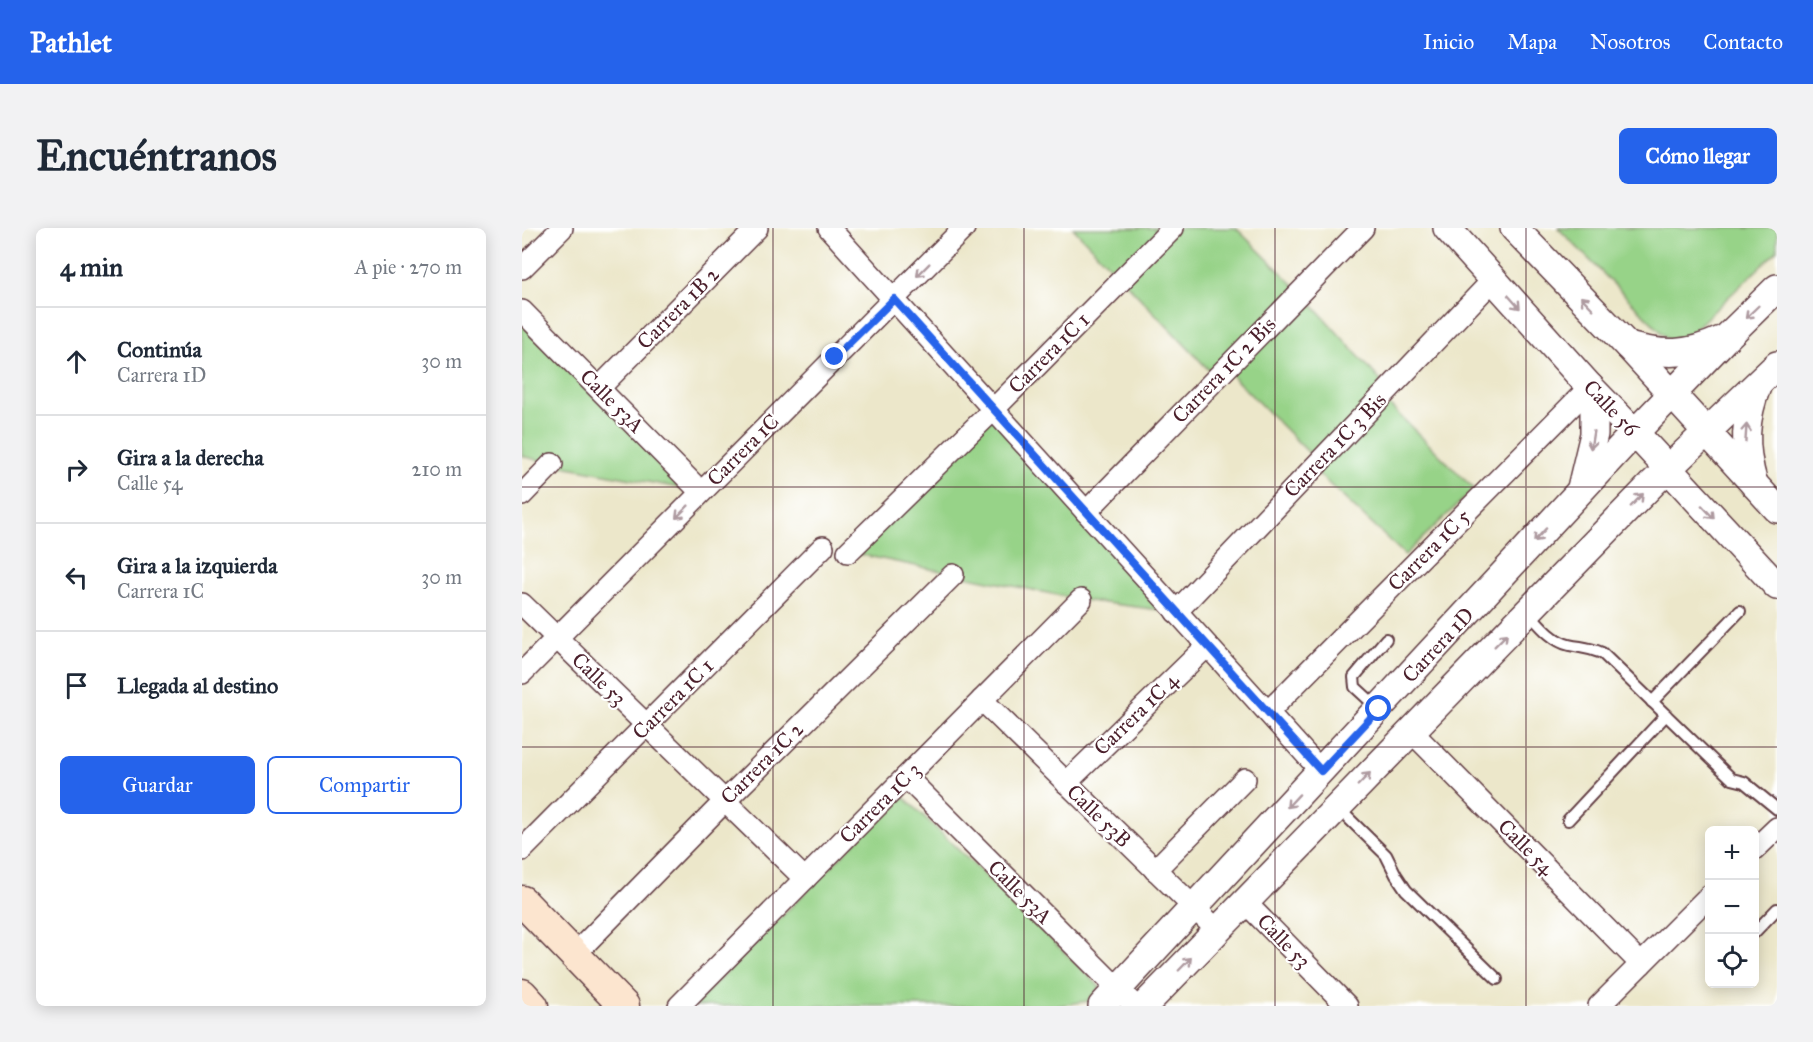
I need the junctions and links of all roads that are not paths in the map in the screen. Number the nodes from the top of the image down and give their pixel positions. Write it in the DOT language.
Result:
graph roads {
  1 [pos="562,228"];
  2 [pos="757,228"];
  3 [pos="830,228"];
  4 [pos="964,228"];
  5 [pos="1173,228"];
  6 [pos="1363,228"];
  7 [pos="1447,228"];
  8 [pos="1514,228"];
  9 [pos="522,268"];
  10 [pos="1494,279"];
  11 [pos="1777,288"];
  12 [pos="894,299"];
  13 [pos="522,311"];
  14 [pos="1727,337"];
  15 [pos="1628,346"];
  16 [pos="1768,373"];
  17 [pos="599,387"];
  18 [pos="1590,387"];
  19 [pos="1672,394"];
  20 [pos="993,410"];
  21 [pos="1707,432"];
  22 [pos="1635,433"];
  23 [pos="552,464"];
  24 [pos="1668,469"];
  25 [pos="1754,485"];
  26 [pos="701,492"];
  27 [pos="1580,492"];
  28 [pos="522,495"];
  29 [pos="1777,509"];
  30 [pos="1086,512"];
  31 [pos="823,547"];
  32 [pos="848,552"];
  33 [pos="953,575"];
  34 [pos="1777,586"];
  35 [pos="1081,600"];
  36 [pos="522,604"];
  37 [pos="1740,611"];
  38 [pos="1176,612"];
  39 [pos="1528,612"];
  40 [pos="557,639"];
  41 [pos="1386,639"];
  42 [pos="1207,646"];
  43 [pos="522,673"];
  44 [pos="982,700"];
  45 [pos="1652,702"];
  46 [pos="1379,709"];
  47 [pos="1268,712"];
  48 [pos="1666,715"];
  49 [pos="647,725"];
  50 [pos="1411,731"];
  51 [pos="1321,771"];
  52 [pos="906,777"];
  53 [pos="1245,779"];
  54 [pos="1066,783"];
  55 [pos="724,801"];
  56 [pos="1337,807"];
  57 [pos="1777,809"];
  58 [pos="1568,820"];
  59 [pos="522,850"];
  60 [pos="1155,870"];
  61 [pos="805,879"];
  62 [pos="1705,900"];
  63 [pos="522,901"];
  64 [pos="1245,902"];
  65 [pos="1193,908"];
  66 [pos="1777,909"];
  67 [pos="1759,929"];
  68 [pos="1217,930"];
  69 [pos="574,955"];
  70 [pos="1641,964"];
  71 [pos="1497,979"];
  72 [pos="522,994"];
  73 [pos="1118,1000"];
  74 [pos="533,1006"];
  75 [pos="624,1006"];
  76 [pos="679,1006"];
  77 [pos="1144,1006"];
  78 [pos="1347,1006"];
  79 [pos="1599,1006"];
  1 -- 9 [label="street"];
  2 -- 17 [label="street, Carrera 1B 2"];
  3 -- 12 [label="street"];
  4 -- 12 [label="street, Carrera 1C, one-way"];
  5 -- 20 [label="street, Carrera 1C 1"];
  6 -- 30 [label="street, Carrera 1C 2 Bis"];
  7 -- 10 [label="street, Calle 56"];
  15 -- 8 [label="street, one-way"];
  10 -- 18 [label="street, Calle 56, one-way"];
  10 -- 38 [label="street, Carrera 1C 3 Bis"];
  11 -- 14 [label="street, Carrera 1D, one-way"];
  12 -- 20 [label="street"];
  12 -- 26 [label="street, Carrera 1C"];
  13 -- 17 [label="street, Calle 53A"];
  14 -- 15 [label="street"];
  14 -- 19 [label="street, Carrera 1D"];
  15 -- 19 [label="street"];
  16 -- 21 [label="street, Carrera 1D"];
  25 -- 16 [label="street, one-way"];
  17 -- 26 [label="street, Calle 53A"];
  18 -- 22 [label="street, Calle 56"];
  18 -- 27 [label="street, one-way"];
  18 -- 47 [label="street, Carrera 1C 5"];
  19 -- 21 [label="street"];
  19 -- 22 [label="street, Carrera 1D"];
  20 -- 30 [label="street"];
  20 -- 32 [label="street, Carrera 1C 1"];
  21 -- 24 [label="street, Carrera 1D"];
  21 -- 25 [label="street"];
  22 -- 24 [label="street, Calle 56"];
  22 -- 27 [label="street, Carrera 1D"];
  23 -- 28 [label="street"];
  24 -- 34 [label="street, Calle 56, one-way"];
  39 -- 24 [label="street, Carrera 1D, one-way"];
  25 -- 29 [label="street"];
  26 -- 40 [label="street, Carrera 1C, one-way"];
  27 -- 46 [label="street, Carrera 1D, one-way"];
  30 -- 38 [label="street"];
  31 -- 49 [label="street, Carrera 1C 1"];
  33 -- 55 [label="street, Carrera 1C 2"];
  35 -- 44 [label="street, Carrera 1C 3"];
  36 -- 40 [label="street, Calle 53"];
  37 -- 45 [label="lane"];
  38 -- 42 [label="street"];
  39 -- 45 [label="lane"];
  50 -- 39 [label="street, Carrera 1D, one-way"];
  40 -- 43 [label="street, Carrera 1C"];
  40 -- 49 [label="street, Calle 53"];
  41 -- 46 [label="lane"];
  42 -- 47 [label="street"];
  42 -- 54 [label="street, Carrera 1C 4"];
  44 -- 52 [label="street, Carrera 1C 3"];
  44 -- 54 [label="street, Calle 53B"];
  45 -- 48 [label="lane"];
  46 -- 51 [label="street, Carrera 1D"];
  47 -- 51 [label="street"];
  48 -- 57 [label="lane"];
  48 -- 58 [label="lane"];
  49 -- 55 [label="street, Calle 53"];
  49 -- 59 [label="street, Carrera 1C 1"];
  56 -- 50 [label="street, Carrera 1D, one-way"];
  50 -- 70 [label="street, Calle 54"];
  51 -- 65 [label="street, Carrera 1D, one-way"];
  52 -- 61 [label="street, Carrera 1C 3"];
  52 -- 73 [label="street, Calle 53A"];
  53 -- 60 [label="street"];
  54 -- 60 [label="street, Calle 53B"];
  55 -- 61 [label="street, Calle 53"];
  55 -- 69 [label="street, Carrera 1C 2"];
  56 -- 64 [label="street, Carrera 1D"];
  56 -- 71 [label="lane"];
  60 -- 65 [label="street, Calle 53B"];
  61 -- 76 [label="street, Carrera 1C 3"];
  62 -- 70 [label="street"];
  63 -- 69 [label="main road"];
  64 -- 68 [label="street, Carrera 1D"];
  64 -- 78 [label="street, Calle 53"];
  65 -- 68 [label="street, Calle 53B"];
  65 -- 73 [label="street, Carrera 1D"];
  66 -- 67 [label="lane"];
  77 -- 68 [label="street, Carrera 1D, one-way"];
  69 -- 75 [label="main road"];
  70 -- 79 [label="street"];
  72 -- 74 [label="main road"];
}
